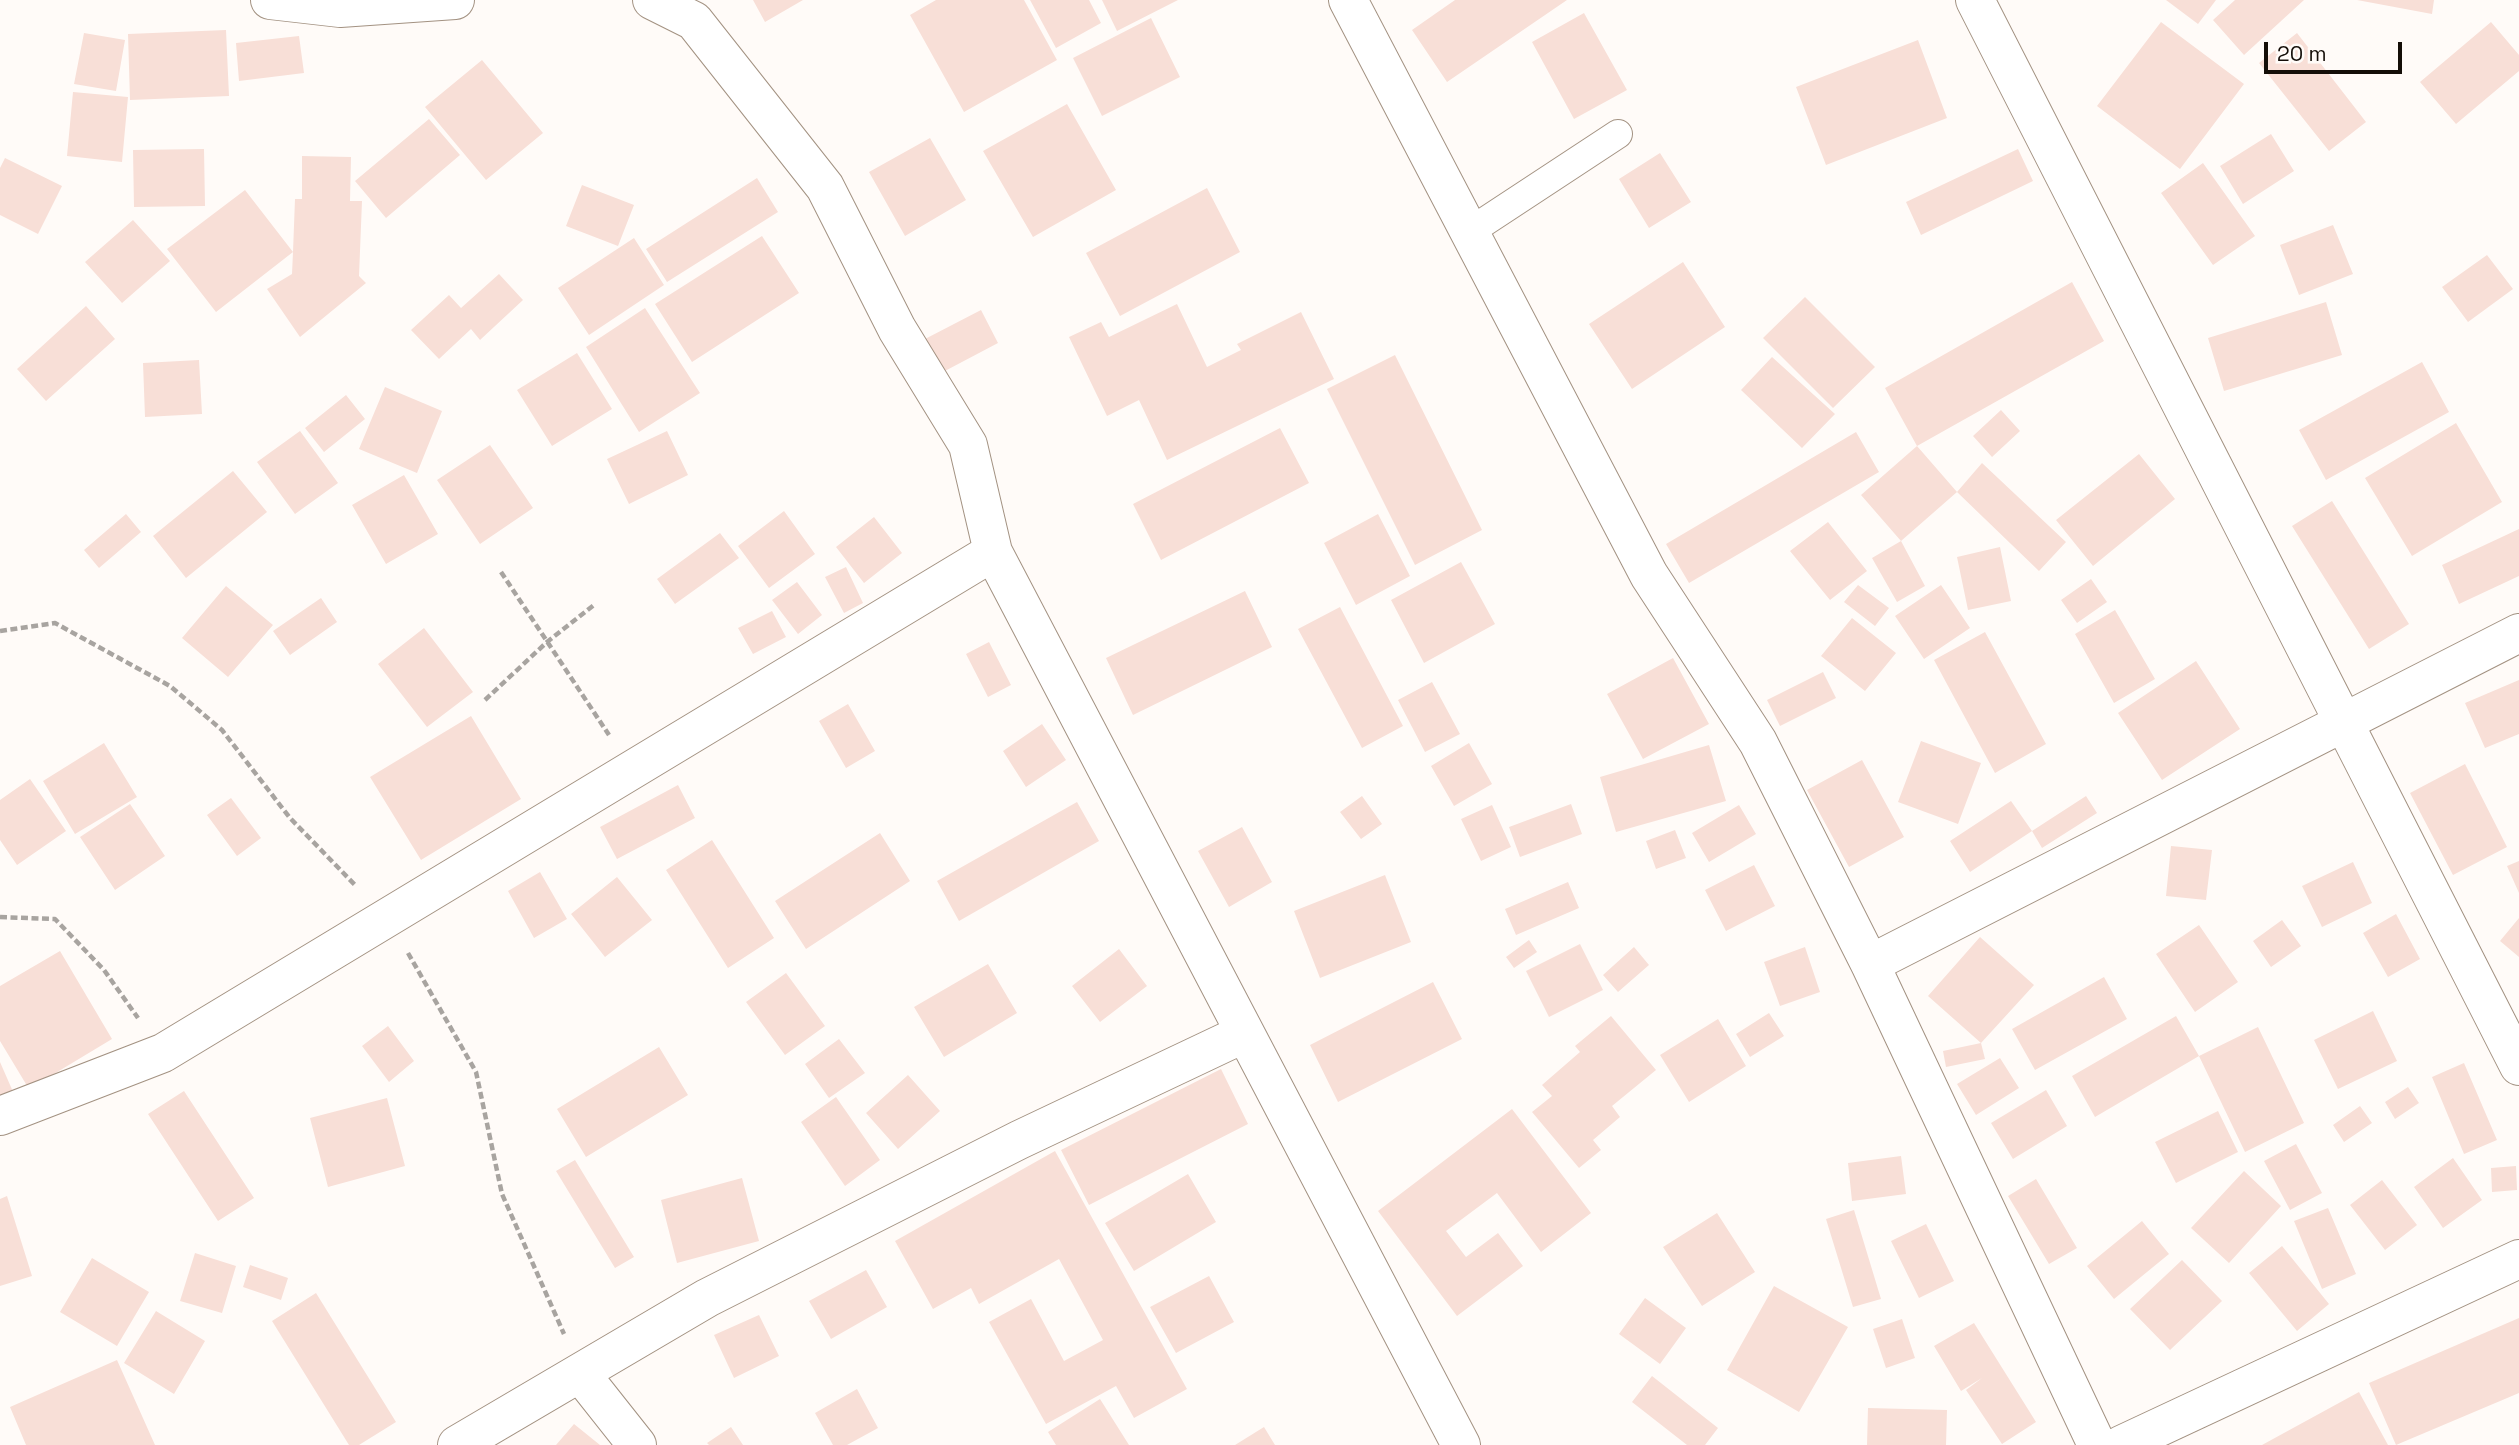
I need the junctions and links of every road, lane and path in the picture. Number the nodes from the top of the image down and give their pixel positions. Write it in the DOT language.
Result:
graph roads {
  1 [pos="270,0"];
  2 [pos="455,0"];
  3 [pos="652,0"];
  4 [pos="1349,0"];
  5 [pos="1975,0"];
  6 [pos="1618,134"];
  7 [pos="1469,232"];
  8 [pos="993,552"];
  9 [pos="501,572"];
  10 [pos="594,605"];
  11 [pos="0,631"];
  12 [pos="2519,633"];
  13 [pos="547,642"];
  14 [pos="485,700"];
  15 [pos="2345,723"];
  16 [pos="633,770"];
  17 [pos="0,917"];
  18 [pos="388,918"];
  19 [pos="1870,964"];
  20 [pos="1245,1033"];
  21 [pos="163,1053"];
  22 [pos="2519,1066"];
  23 [pos="0,1116"];
  24 [pos="2519,1259"];
  25 [pos="580,1373"];
  26 [pos="457,1445"];
  27 [pos="637,1445"];
  28 [pos="1461,1445"];
  29 [pos="2096,1445"];
  30 [pos="2121,1445"];
  1 -- 2 [label="street"];
  3 -- 8 [label="street"];
  4 -- 7 [label="street"];
  5 -- 15 [label="street"];
  6 -- 7 [label="lane"];
  7 -- 19 [label="street"];
  8 -- 16 [label="street"];
  8 -- 20 [label="street"];
  9 -- 13 [label="path"];
  10 -- 13 [label="path"];
  11 -- 18 [label="path"];
  12 -- 15 [label="street"];
  13 -- 14 [label="path"];
  13 -- 16 [label="path"];
  15 -- 19 [label="street"];
  15 -- 22 [label="street"];
  16 -- 18 [label="street"];
  17 -- 21 [label="path"];
  18 -- 21 [label="street"];
  18 -- 25 [label="path"];
  19 -- 29 [label="street"];
  20 -- 25 [label="street"];
  20 -- 28 [label="street"];
  21 -- 23 [label="street"];
  24 -- 30 [label="street"];
  25 -- 26 [label="street"];
  25 -- 27 [label="street"];
}
